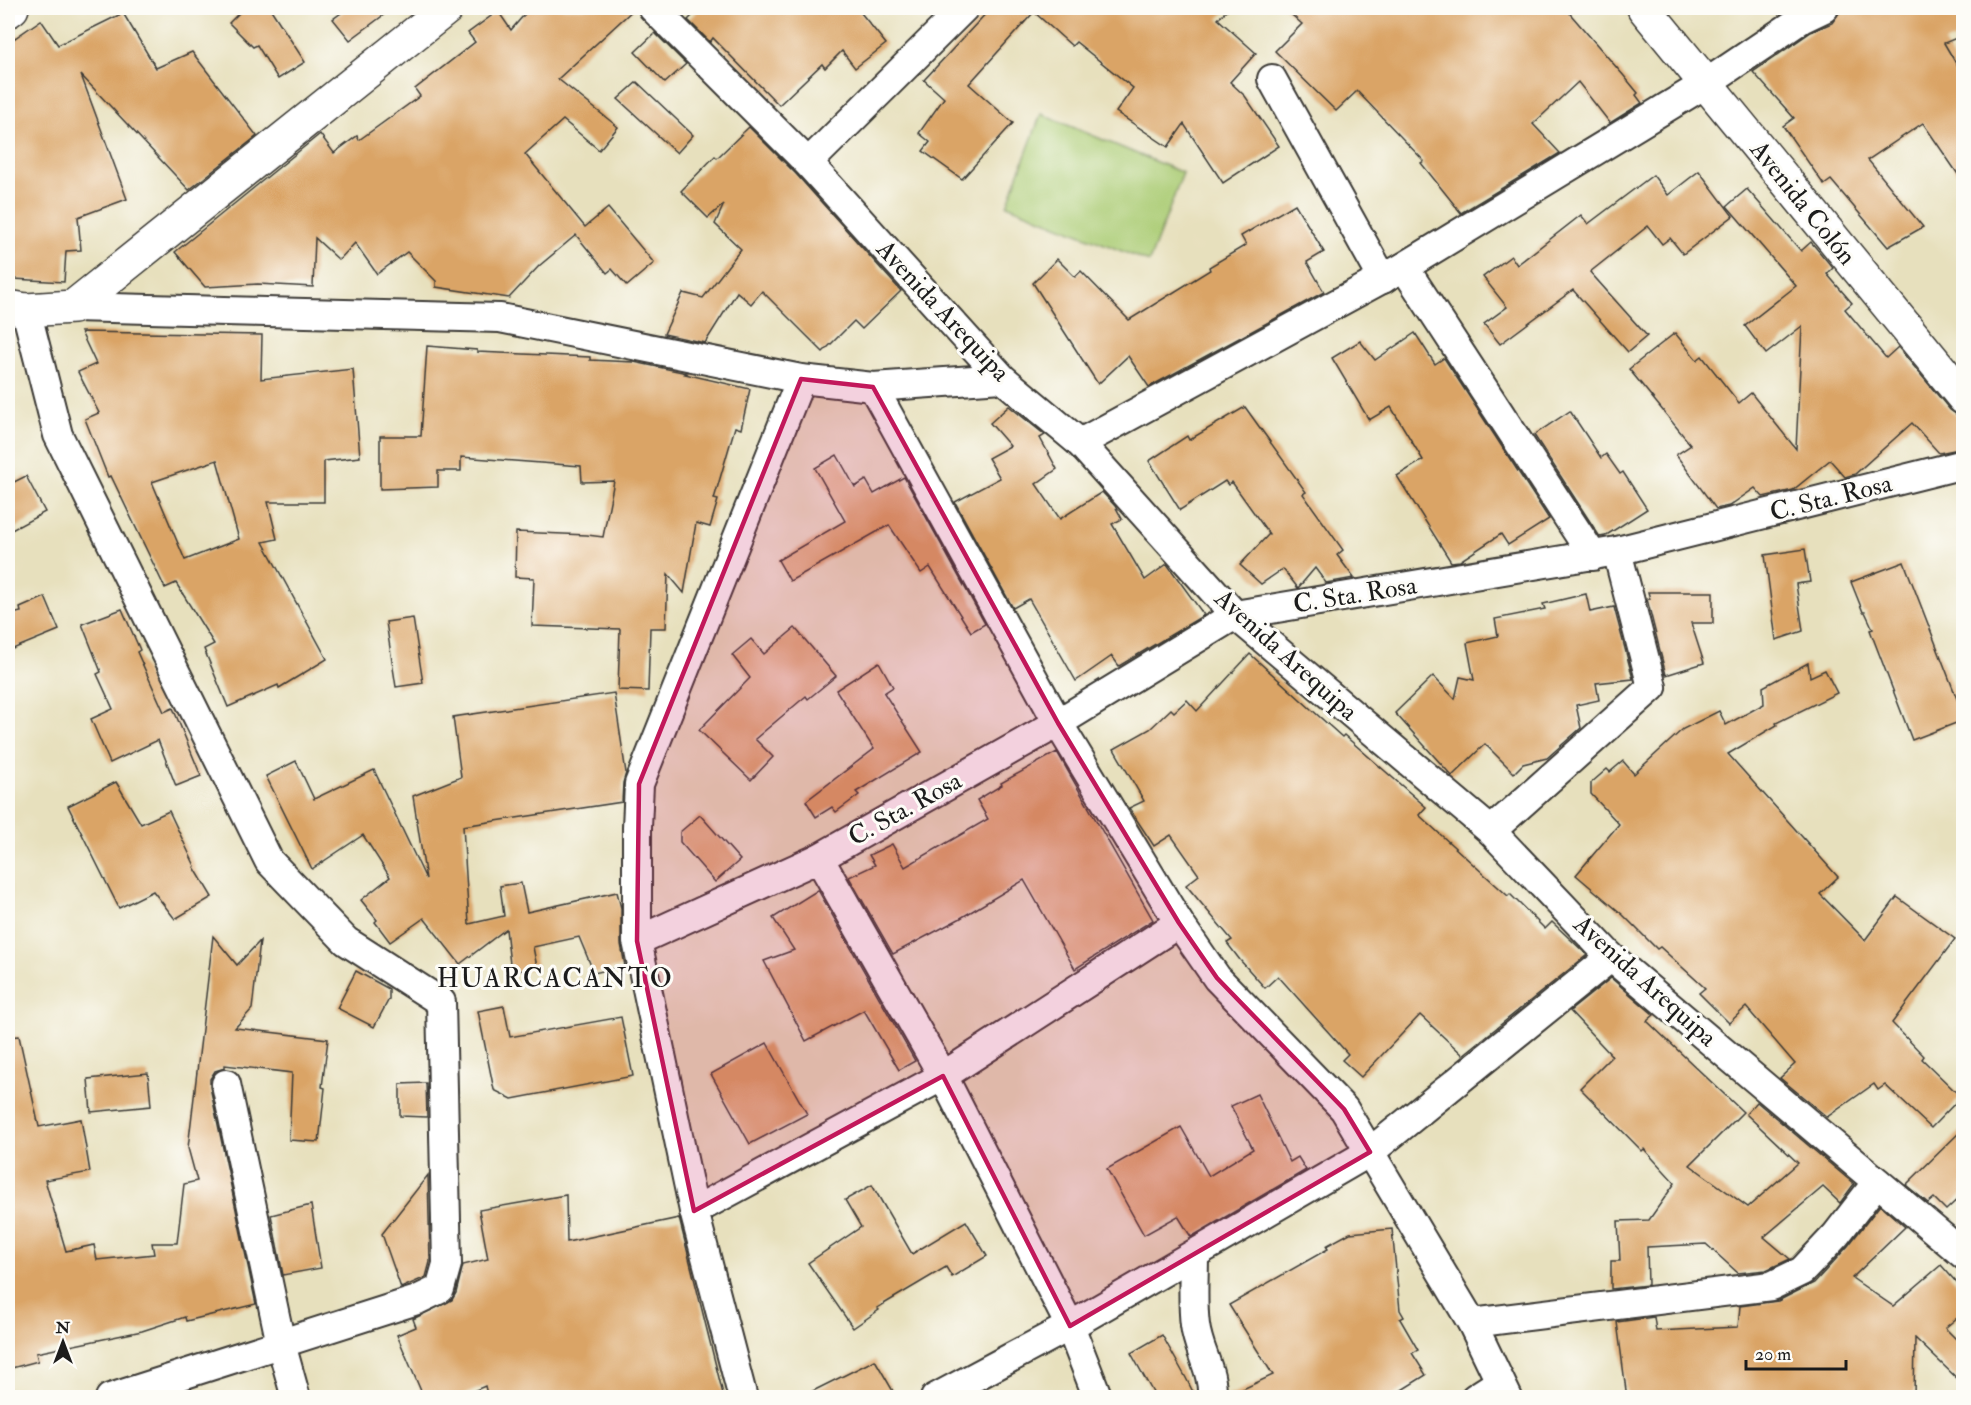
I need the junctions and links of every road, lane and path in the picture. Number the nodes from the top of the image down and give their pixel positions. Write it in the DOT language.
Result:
graph roads {
  1 [pos="12,8"];
  2 [pos="447,8"];
  3 [pos="653,8"];
  4 [pos="964,8"];
  5 [pos="1644,8"];
  6 [pos="1824,8"];
  7 [pos="8,11"];
  8 [pos="1272,79"];
  9 [pos="1705,84"];
  10 [pos="808,163"];
  11 [pos="1393,273"];
  12 [pos="73,307"];
  13 [pos="16,308"];
  14 [pos="1002,378"];
  15 [pos="801,379"];
  16 [pos="873,387"];
  17 [pos="1964,398"];
  18 [pos="1080,444"];
  19 [pos="1964,464"];
  20 [pos="1605,554"];
  21 [pos="1235,615"];
  22 [pos="1058,723"];
  23 [pos="1491,831"];
  24 [pos="819,858"];
  25 [pos="1179,923"];
  26 [pos="637,940"];
  27 [pos="1611,957"];
  28 [pos="943,1076"];
  29 [pos="226,1084"];
  30 [pos="1370,1152"];
  31 [pos="1877,1182"];
  32 [pos="694,1211"];
  33 [pos="1194,1255"];
  34 [pos="1964,1256"];
  35 [pos="1472,1323"];
  36 [pos="1070,1326"];
  37 [pos="281,1344"];
  38 [pos="1504,1390"];
  39 [pos="110,1398"];
  40 [pos="296,1398"];
  41 [pos="743,1398"];
  42 [pos="935,1398"];
  43 [pos="1098,1398"];
  44 [pos="1212,1398"];
  45 [pos="1475,1398"];
  1 -- 7 [label="main road"];
  2 -- 12 [label="main road"];
  3 -- 10 [label="street, Avenida Arequipa"];
  4 -- 10 [label="street"];
  5 -- 9 [label="main road, Avenida Colón"];
  6 -- 9 [label="street"];
  8 -- 11 [label="street"];
  9 -- 11 [label="street"];
  9 -- 17 [label="main road, Avenida Colón"];
  10 -- 14 [label="street, Avenida Arequipa"];
  11 -- 18 [label="street"];
  11 -- 20 [label="street"];
  12 -- 13 [label="main road"];
  12 -- 15 [label="street"];
  13 -- 37 [label="street"];
  14 -- 16 [label="street"];
  14 -- 18 [label="street, Avenida Arequipa"];
  15 -- 16 [label="street"];
  15 -- 26 [label="street"];
  16 -- 22 [label="street"];
  18 -- 21 [label="street, Avenida Arequipa"];
  19 -- 20 [label="street, C. Sta. Rosa"];
  20 -- 21 [label="street, C. Sta. Rosa"];
  20 -- 23 [label="street"];
  21 -- 22 [label="street, C. Sta. Rosa"];
  21 -- 23 [label="street, Avenida Arequipa"];
  22 -- 24 [label="street, C. Sta. Rosa"];
  22 -- 25 [label="street"];
  23 -- 27 [label="street, Avenida Arequipa"];
  24 -- 26 [label="street, C. Sta. Rosa"];
  24 -- 28 [label="street"];
  25 -- 28 [label="street"];
  25 -- 30 [label="street"];
  26 -- 32 [label="street"];
  27 -- 30 [label="street"];
  27 -- 31 [label="street, Avenida Arequipa"];
  28 -- 32 [label="street"];
  28 -- 36 [label="street"];
  29 -- 37 [label="street"];
  30 -- 33 [label="street"];
  30 -- 35 [label="street"];
  31 -- 34 [label="street, Avenida Arequipa"];
  31 -- 35 [label="street"];
  32 -- 41 [label="street"];
  33 -- 36 [label="street"];
  33 -- 44 [label="street"];
  35 -- 38 [label="street"];
  36 -- 42 [label="street"];
  36 -- 43 [label="street"];
  37 -- 39 [label="street"];
  37 -- 40 [label="street"];
  38 -- 45 [label="street"];
}
